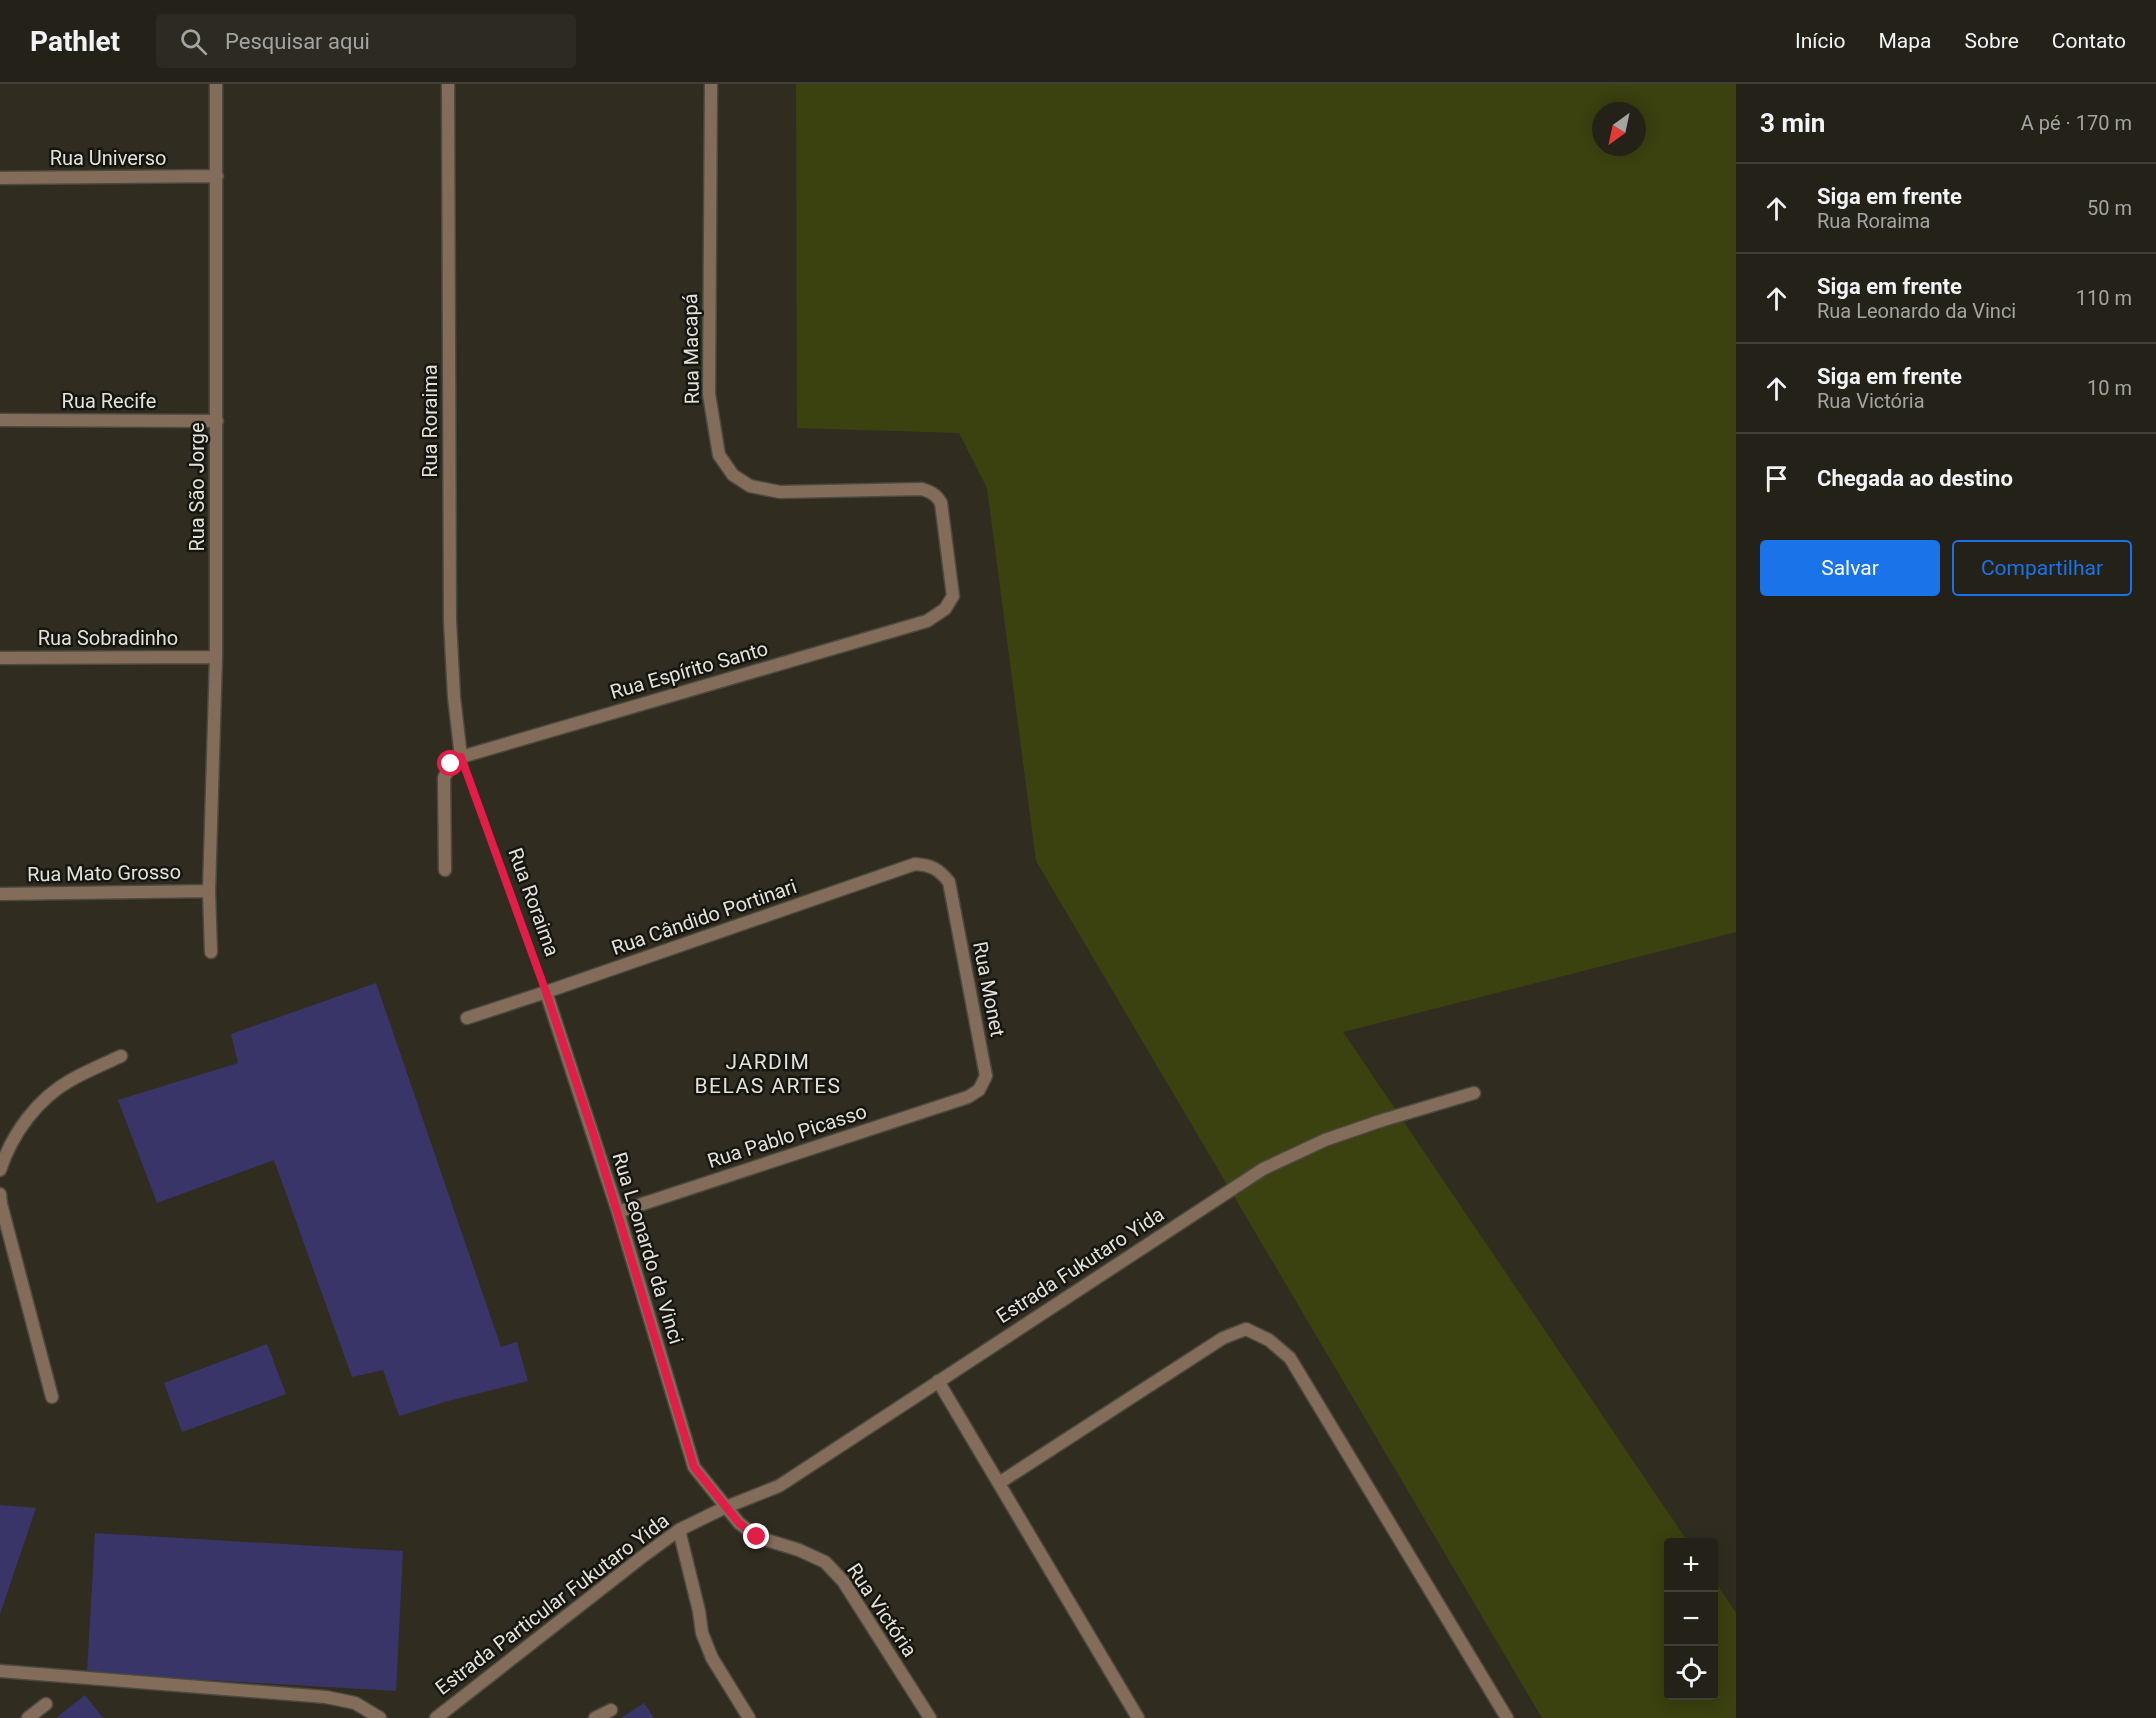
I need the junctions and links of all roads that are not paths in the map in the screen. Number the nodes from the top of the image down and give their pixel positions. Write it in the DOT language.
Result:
graph roads {
  1 [pos="216,84"];
  2 [pos="448,84"];
  3 [pos="711,84"];
  4 [pos="217,176"];
  5 [pos="0,178"];
  6 [pos="0,420"];
  7 [pos="217,421"];
  8 [pos="927,621"];
  9 [pos="216,657"];
  10 [pos="0,658"];
  11 [pos="461,757"];
  12 [pos="445,870"];
  13 [pos="949,882"];
  14 [pos="209,891"];
  15 [pos="0,894"];
  16 [pos="211,951"];
  17 [pos="546,992"];
  18 [pos="467,1018"];
  19 [pos="121,1056"];
  20 [pos="1474,1093"];
  21 [pos="968,1097"];
  22 [pos="0,1170"];
  23 [pos="0,1194"];
  24 [pos="618,1212"];
  25 [pos="938,1381"];
  26 [pos="52,1397"];
  27 [pos="999,1483"];
  28 [pos="726,1507"];
  29 [pos="679,1530"];
  30 [pos="0,1671"];
  31 [pos="46,1704"];
  32 [pos="611,1710"];
  33 [pos="28,1718"];
  34 [pos="380,1718"];
  35 [pos="436,1718"];
  36 [pos="595,1718"];
  37 [pos="749,1718"];
  38 [pos="930,1718"];
  39 [pos="1138,1718"];
  40 [pos="1507,1718"];
  1 -- 4 [label="street, Rua São Jorge"];
  2 -- 11 [label="street, Rua Roraima"];
  3 -- 8 [label="street, Rua Macapá"];
  4 -- 5 [label="street, Rua Universo"];
  4 -- 7 [label="street, Rua São Jorge"];
  6 -- 7 [label="street, Rua Recife"];
  7 -- 9 [label="street, Rua São Jorge"];
  8 -- 11 [label="street, Rua Espírito Santo"];
  9 -- 10 [label="street, Rua Sobradinho"];
  9 -- 14 [label="street, Rua São Jorge"];
  11 -- 12 [label="street"];
  13 -- 17 [label="street, Rua Cândido Portinari"];
  13 -- 21 [label="street, Rua Monet"];
  14 -- 15 [label="street, Rua Mato Grosso"];
  14 -- 16 [label="street, Rua São Jorge"];
  17 -- 18 [label="street, Rua Cândido Portinari"];
  17 -- 24 [label="street, Rua Leonardo da Vinci"];
  19 -- 22 [label="street"];
  20 -- 25 [label="street, Estrada Fukutaro Yida"];
  21 -- 24 [label="street, Rua Pablo Picasso"];
  23 -- 26 [label="street"];
  24 -- 28 [label="street, Rua Leonardo da Vinci"];
  25 -- 27 [label="street"];
  25 -- 28 [label="street, Estrada Fukutaro Yida"];
  27 -- 39 [label="street"];
  27 -- 40 [label="street"];
  28 -- 29 [label="street, Estrada Particular Fukutaro Yida"];
  28 -- 38 [label="street, Rua Victória"];
  29 -- 35 [label="street, Estrada Particular Fukutaro Yida"];
  29 -- 37 [label="street"];
  30 -- 34 [label="street"];
  31 -- 33 [label="street"];
  32 -- 36 [label="street"];
}
